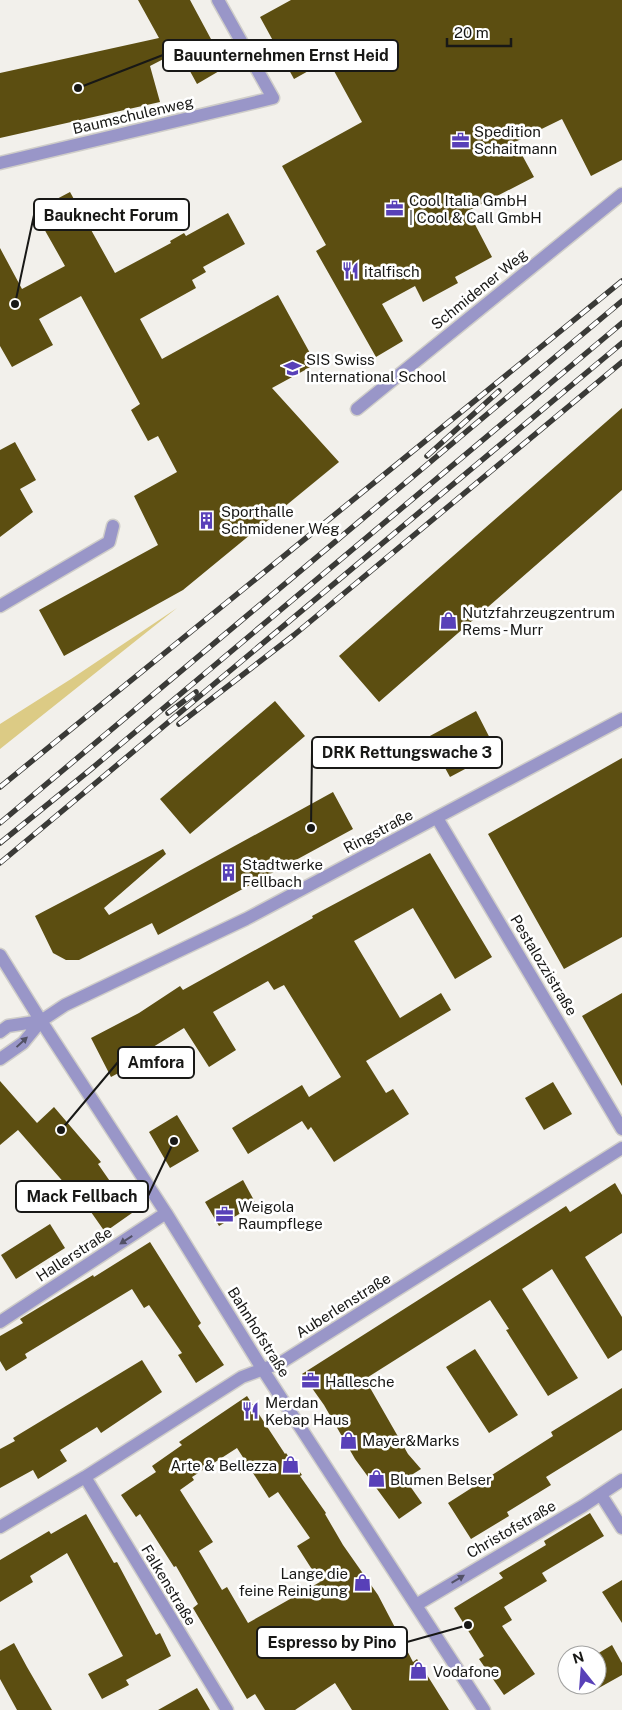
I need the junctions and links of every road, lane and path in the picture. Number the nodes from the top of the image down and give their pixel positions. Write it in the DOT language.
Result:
graph roads {
  1 [pos="218,0"];
  2 [pos="0,163"];
  3 [pos="622,194"];
  4 [pos="357,409"];
  5 [pos="113,526"];
  6 [pos="0,606"];
  7 [pos="622,719"];
  8 [pos="437,818"];
  9 [pos="0,955"];
  10 [pos="41,1021"];
  11 [pos="0,1032"];
  12 [pos="0,1059"];
  13 [pos="622,1130"];
  14 [pos="622,1148"];
  15 [pos="166,1213"];
  16 [pos="0,1322"];
  17 [pos="263,1370"];
  18 [pos="85,1477"];
  19 [pos="622,1480"];
  20 [pos="601,1495"];
  21 [pos="0,1527"];
  22 [pos="622,1528"];
  23 [pos="416,1605"];
  24 [pos="227,1710"];
  25 [pos="484,1710"];
  1 -- 2 [label="street, Baumschulenweg"];
  3 -- 4 [label="street, Schmidener Weg"];
  5 -- 6 [label="street"];
  7 -- 8 [label="street, Ringstraße"];
  8 -- 10 [label="street, Ringstraße"];
  8 -- 13 [label="street, Pestalozzistraße"];
  9 -- 10 [label="street, Bahnhofstraße"];
  10 -- 11 [label="street"];
  12 -- 10 [label="street, one-way"];
  10 -- 15 [label="street, Bahnhofstraße"];
  14 -- 17 [label="street, Auberlenstraße"];
  15 -- 16 [label="street, Hallerstraße, one-way"];
  15 -- 17 [label="street, Bahnhofstraße"];
  17 -- 18 [label="street, Auberlenstraße"];
  17 -- 23 [label="street, Bahnhofstraße"];
  18 -- 21 [label="street, Auberlenstraße"];
  18 -- 24 [label="street, Falkenstraße"];
  19 -- 20 [label="street, Christofstraße"];
  20 -- 22 [label="street"];
  23 -- 20 [label="street, Christofstraße, one-way"];
  23 -- 25 [label="street, Bahnhofstraße"];
}
